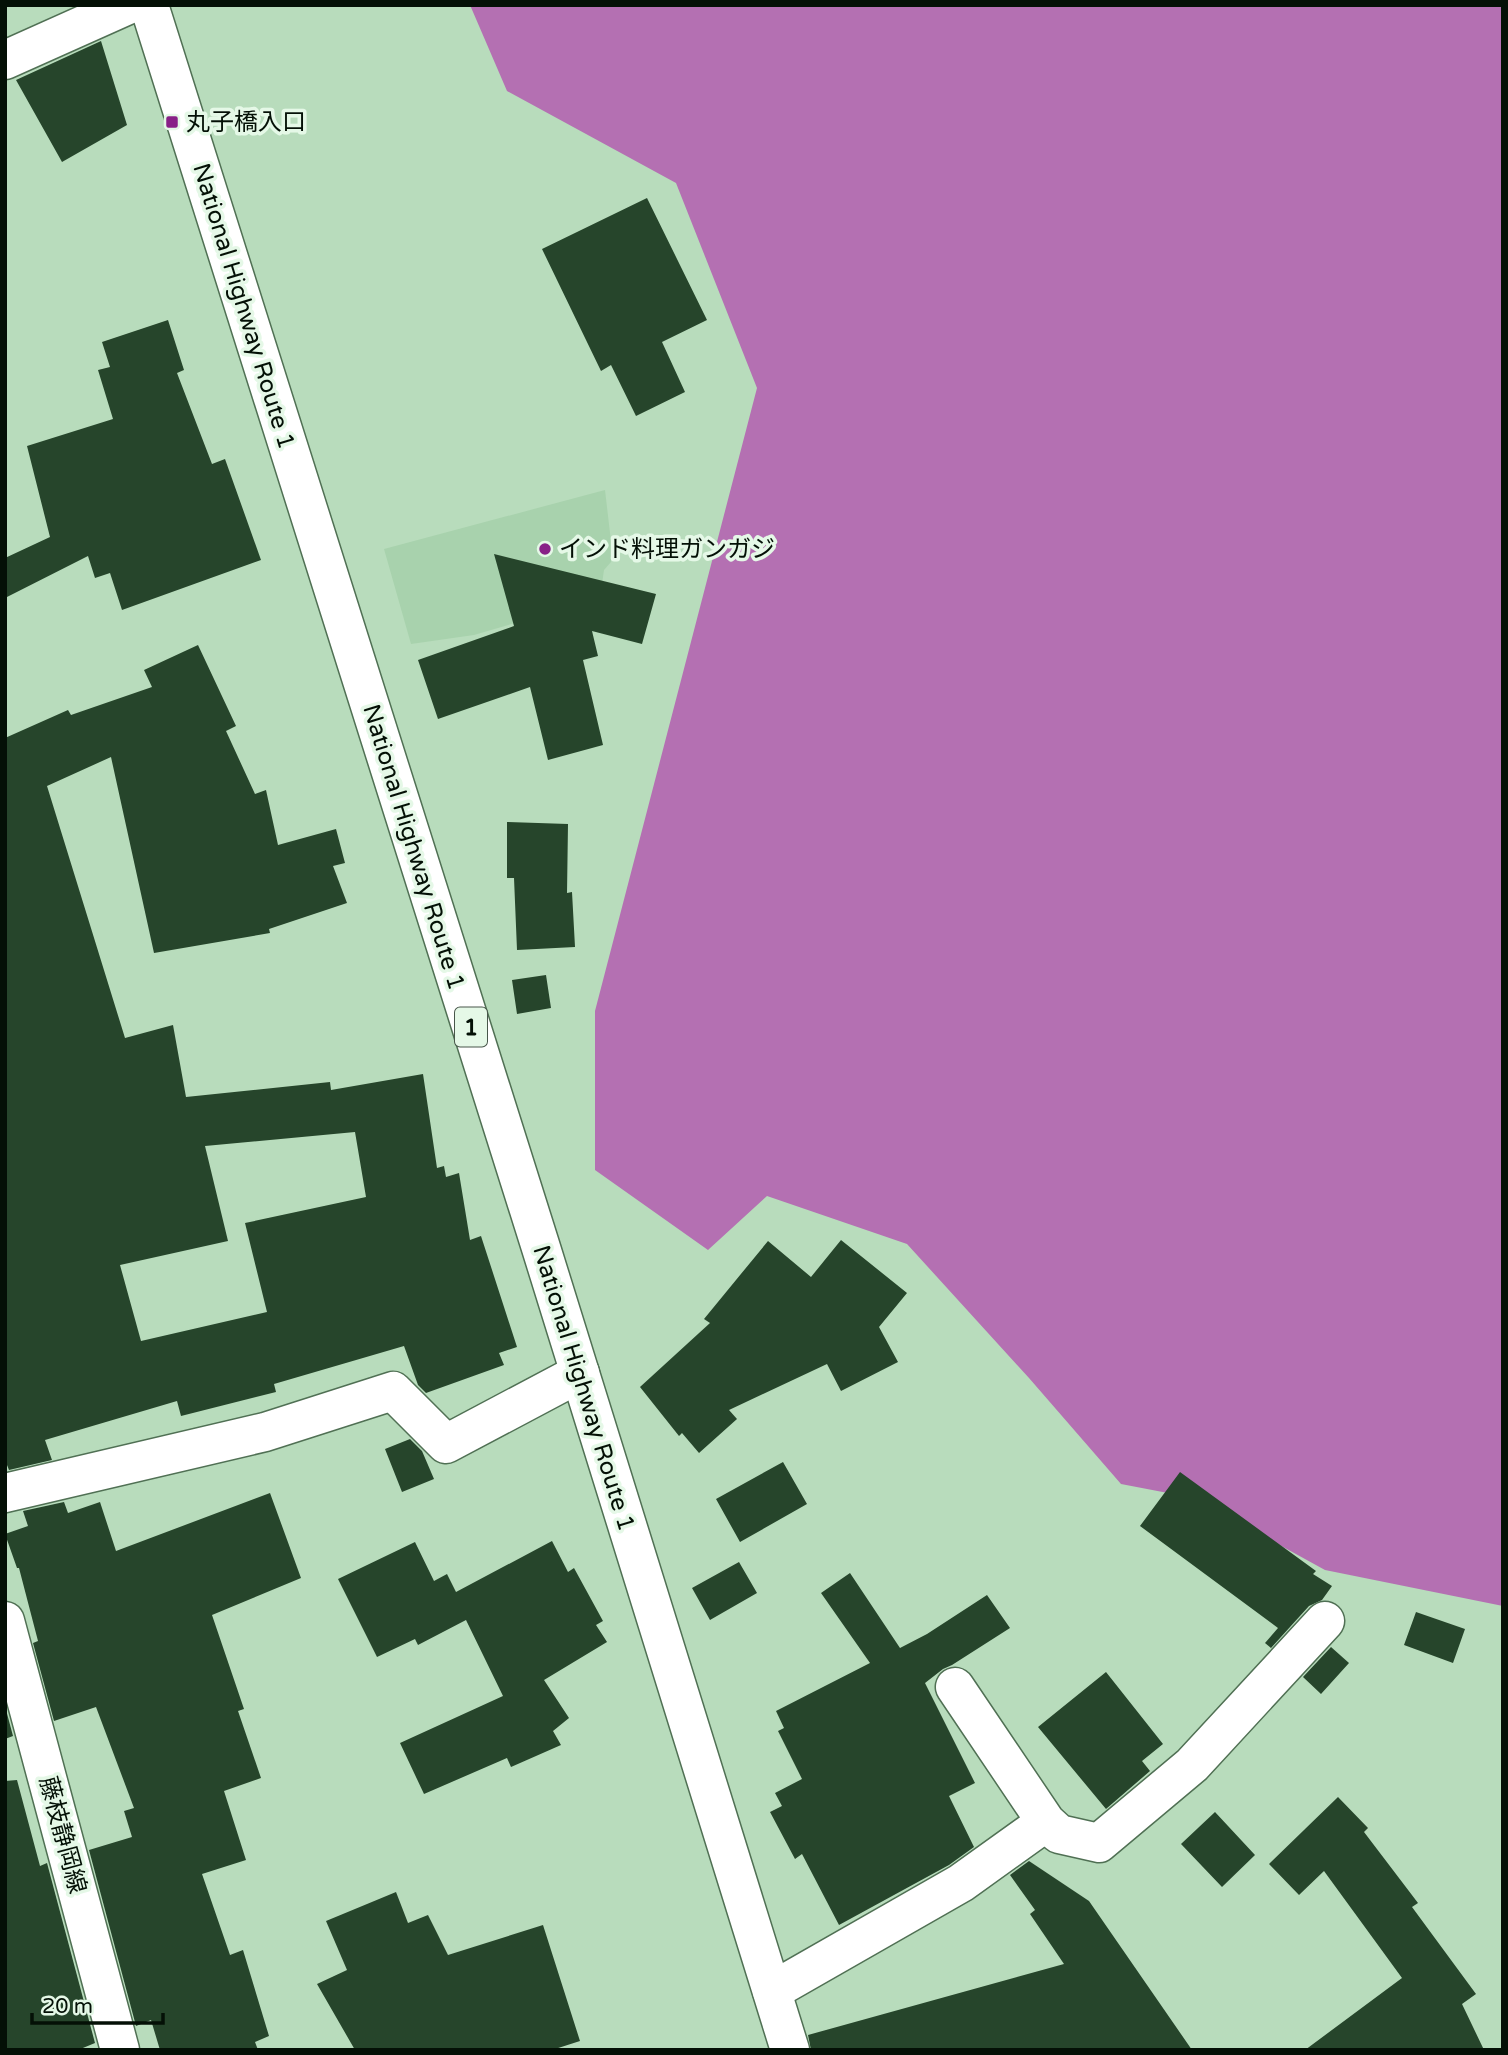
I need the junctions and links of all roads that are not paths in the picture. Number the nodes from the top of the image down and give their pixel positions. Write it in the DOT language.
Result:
graph roads {
  1 [pos="128,5"];
  2 [pos="149,5"];
  3 [pos="5,60"];
  4 [pos="580,1373"];
  5 [pos="5,1493"];
  6 [pos="5,1621"];
  7 [pos="1325,1621"];
  8 [pos="955,1687"];
  9 [pos="1046,1822"];
  10 [pos="772,1991"];
  11 [pos="120,2050"];
  12 [pos="790,2050"];
  1 -- 3 [label="main road"];
  2 -- 4 [label="main road, National Highway Route 1 / 1"];
  4 -- 5 [label="main road"];
  4 -- 10 [label="main road, National Highway Route 1 / 1"];
  6 -- 11 [label="main road, 藤枝静岡線"];
  7 -- 9 [label="main road"];
  8 -- 9 [label="main road"];
  9 -- 10 [label="main road"];
  10 -- 12 [label="main road, National Highway Route 1 / 1"];
}
